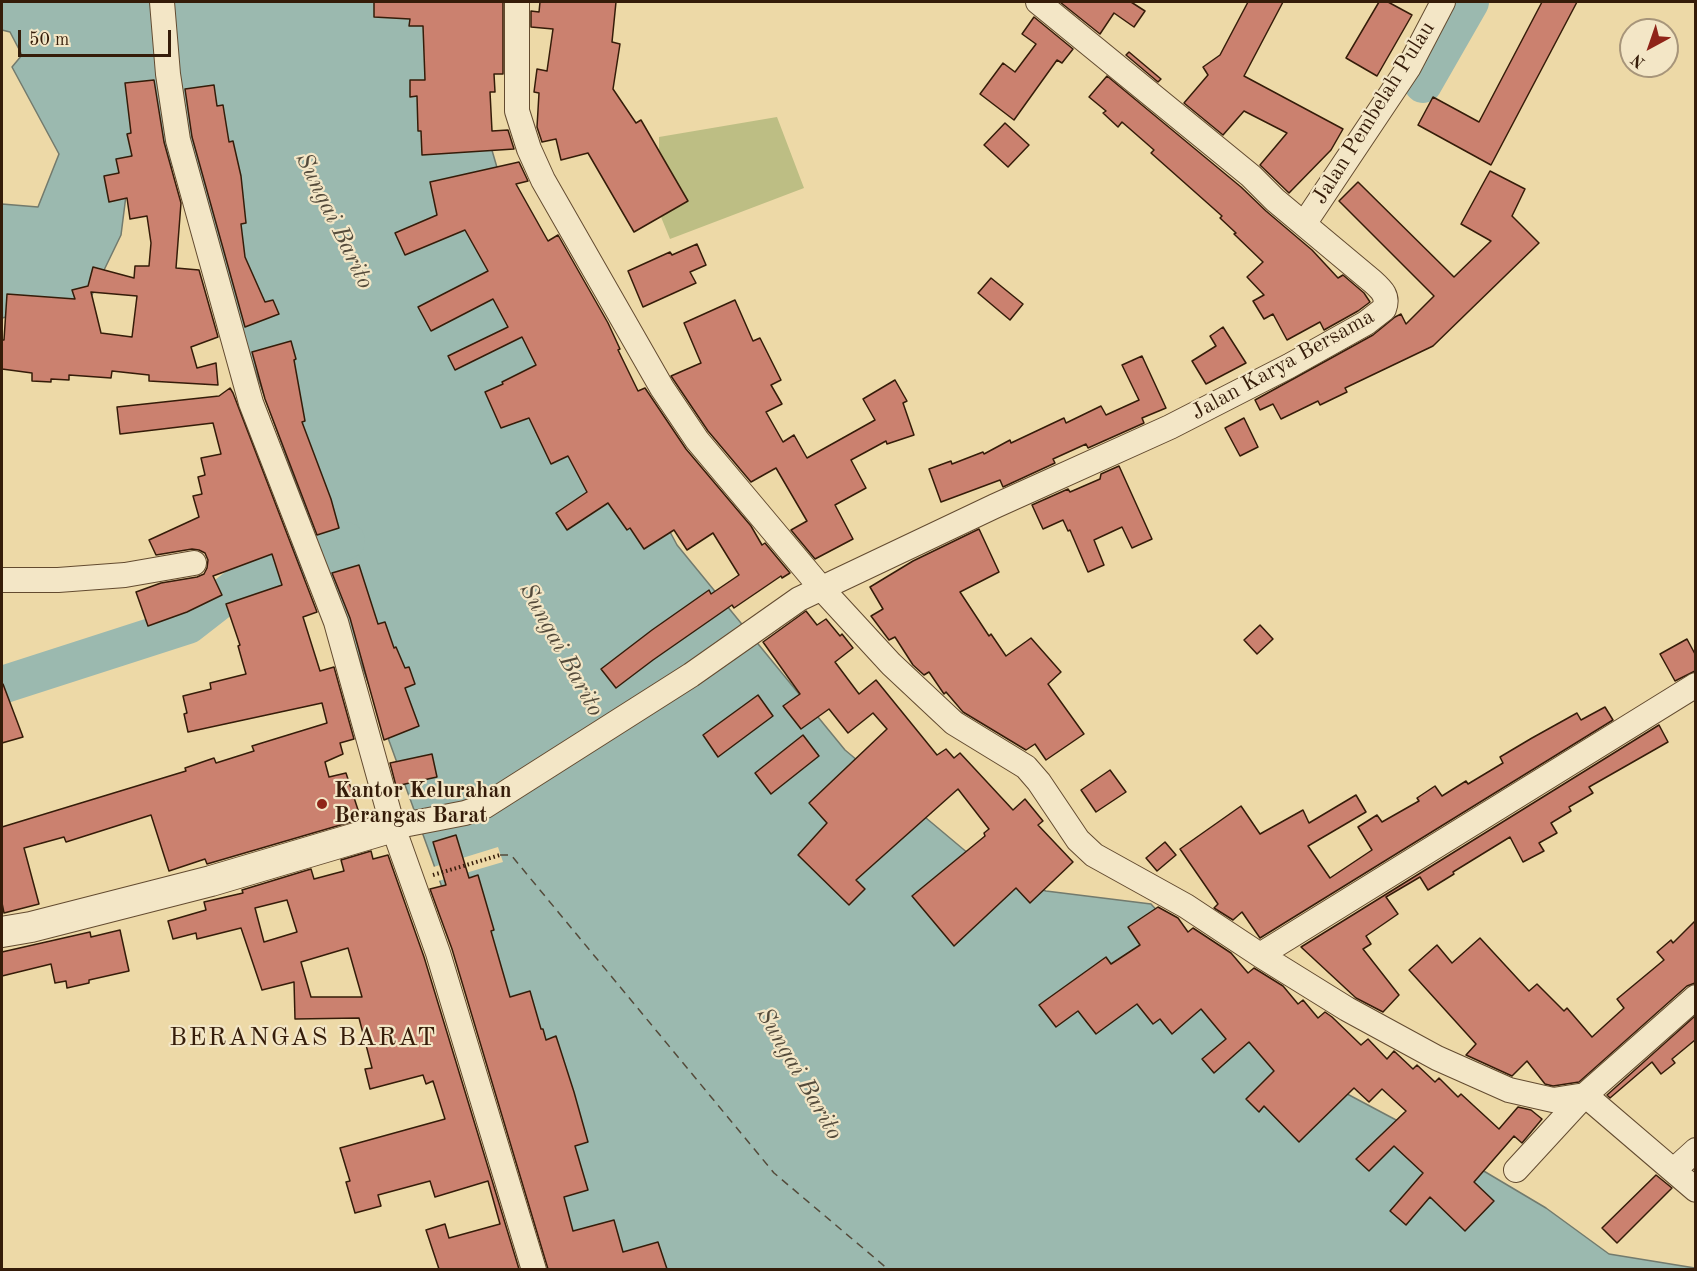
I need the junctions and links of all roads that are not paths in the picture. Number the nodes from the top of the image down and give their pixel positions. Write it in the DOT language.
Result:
graph roads {
  1 [pos="162,2"];
  2 [pos="517,2"];
  3 [pos="1038,2"];
  4 [pos="1443,2"];
  5 [pos="1304,224"];
  6 [pos="194,563"];
  7 [pos="2,580"];
  8 [pos="822,589"];
  9 [pos="1695,685"];
  10 [pos="399,826"];
  11 [pos="2,932"];
  12 [pos="1260,955"];
  13 [pos="1695,997"];
  14 [pos="1585,1095"];
  15 [pos="1695,1150"];
  16 [pos="1516,1170"];
  17 [pos="1674,1170"];
  18 [pos="1695,1190"];
  19 [pos="534,1269"];
  1 -- 10 [label="street"];
  2 -- 8 [label="street"];
  3 -- 5 [label="street, Jalan Karya Bersama"];
  4 -- 5 [label="street, Jalan Pembelah Pulau"];
  5 -- 8 [label="street, Jalan Karya Bersama"];
  6 -- 7 [label="street"];
  8 -- 10 [label="street"];
  8 -- 12 [label="street"];
  9 -- 12 [label="street"];
  10 -- 11 [label="street"];
  10 -- 19 [label="street"];
  12 -- 14 [label="street"];
  13 -- 14 [label="street"];
  14 -- 16 [label="street"];
  14 -- 17 [label="street"];
  15 -- 17 [label="street"];
  17 -- 18 [label="street"];
}
